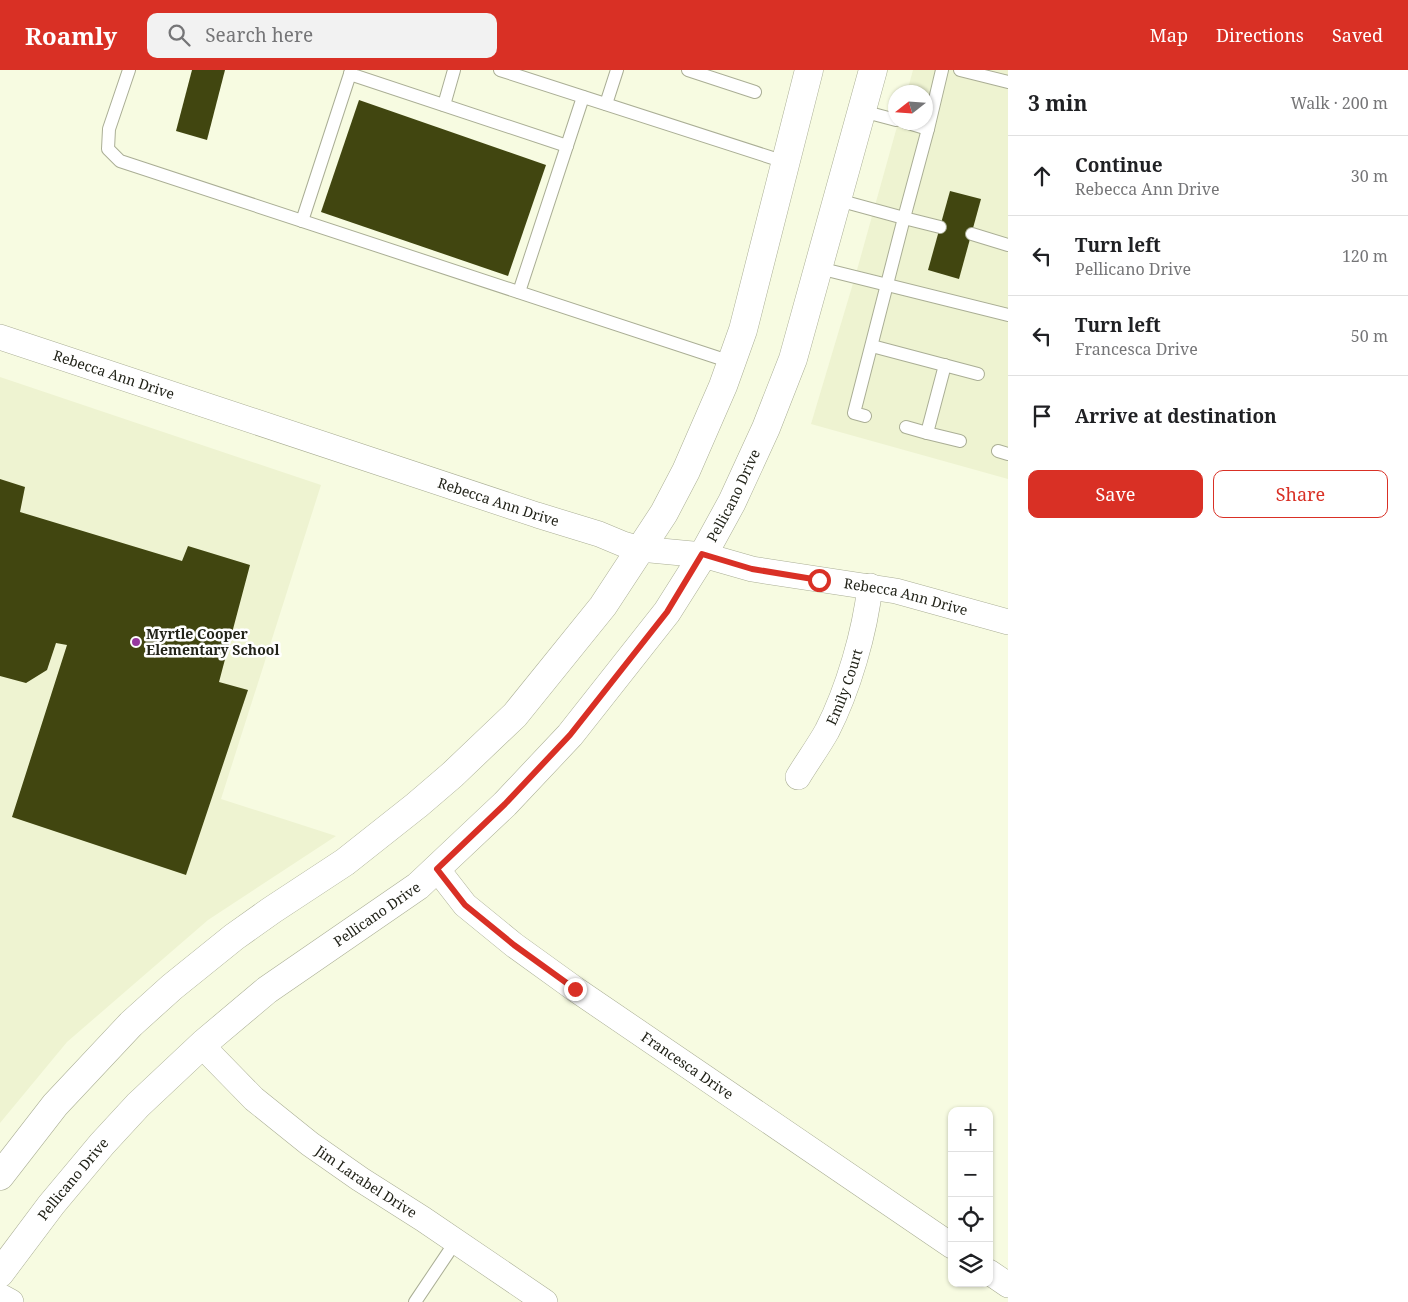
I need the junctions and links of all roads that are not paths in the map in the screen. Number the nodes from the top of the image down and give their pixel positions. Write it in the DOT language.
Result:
graph roads {
  1 [pos="129,70"];
  2 [pos="454,70"];
  3 [pos="500,70"];
  4 [pos="617,70"];
  5 [pos="688,70"];
  6 [pos="809,70"];
  7 [pos="873,70"];
  8 [pos="942,70"];
  9 [pos="960,70"];
  10 [pos="350,72"];
  11 [pos="983,73"];
  12 [pos="1008,82"];
  13 [pos="756,92"];
  14 [pos="583,97"];
  15 [pos="606,104"];
  16 [pos="444,105"];
  17 [pos="933,107"];
  18 [pos="862,111"];
  19 [pos="888,118"];
  20 [pos="927,130"];
  21 [pos="567,146"];
  22 [pos="785,162"];
  23 [pos="838,200"];
  24 [pos="904,218"];
  25 [pos="302,221"];
  26 [pos="940,227"];
  27 [pos="972,234"];
  28 [pos="1008,245"];
  29 [pos="819,268"];
  30 [pos="888,284"];
  31 [pos="519,292"];
  32 [pos="1008,315"];
  33 [pos="0,337"];
  34 [pos="872,346"];
  35 [pos="731,362"];
  36 [pos="945,365"];
  37 [pos="978,374"];
  38 [pos="865,416"];
  39 [pos="906,427"];
  40 [pos="927,432"];
  41 [pos="960,441"];
  42 [pos="640,549"];
  43 [pos="702,554"];
  44 [pos="870,586"];
  45 [pos="1008,622"];
  46 [pos="798,777"];
  47 [pos="437,869"];
  48 [pos="204,1042"];
  49 [pos="0,1176"];
  50 [pos="456,1241"];
  51 [pos="948,1243"];
  52 [pos="0,1273"];
  53 [pos="993,1275"];
  54 [pos="1008,1285"];
  55 [pos="0,1296"];
  56 [pos="11,1302"];
  57 [pos="415,1302"];
  58 [pos="545,1302"];
  1 -- 25 [label="lane"];
  2 -- 16 [label="lane"];
  3 -- 14 [label="lane"];
  4 -- 15 [label="lane"];
  5 -- 13 [label="lane"];
  6 -- 22 [label="main road"];
  7 -- 18 [label="main road, Pellicano Drive"];
  8 -- 17 [label="lane"];
  9 -- 11 [label="lane"];
  10 -- 16 [label="lane"];
  10 -- 25 [label="lane"];
  11 -- 12 [label="lane"];
  14 -- 15 [label="lane"];
  14 -- 21 [label="lane"];
  15 -- 22 [label="lane"];
  16 -- 21 [label="lane"];
  18 -- 19 [label="lane"];
  18 -- 23 [label="main road, Pellicano Drive"];
  20 -- 24 [label="lane"];
  21 -- 31 [label="lane"];
  22 -- 35 [label="main road"];
  23 -- 24 [label="lane"];
  23 -- 29 [label="main road, Pellicano Drive"];
  24 -- 26 [label="lane"];
  24 -- 30 [label="lane"];
  25 -- 31 [label="lane"];
  27 -- 28 [label="lane"];
  29 -- 30 [label="lane"];
  29 -- 43 [label="main road, Pellicano Drive"];
  30 -- 32 [label="lane"];
  30 -- 34 [label="lane"];
  31 -- 35 [label="lane"];
  33 -- 42 [label="street, Rebecca Ann Drive"];
  34 -- 36 [label="lane"];
  34 -- 38 [label="lane"];
  35 -- 42 [label="main road"];
  36 -- 37 [label="lane"];
  36 -- 40 [label="lane"];
  39 -- 40 [label="lane"];
  40 -- 41 [label="lane"];
  42 -- 43 [label="street, Rebecca Ann Drive"];
  42 -- 49 [label="main road"];
  43 -- 44 [label="street, Rebecca Ann Drive"];
  43 -- 47 [label="main road, Pellicano Drive"];
  44 -- 45 [label="street, Rebecca Ann Drive"];
  44 -- 46 [label="street, Emily Court"];
  47 -- 48 [label="main road, Pellicano Drive"];
  47 -- 51 [label="street, Francesca Drive"];
  48 -- 50 [label="street, Jim Larabel Drive"];
  48 -- 52 [label="main road, Pellicano Drive"];
  50 -- 57 [label="lane"];
  50 -- 58 [label="street, Jim Larabel Drive"];
  53 -- 54 [label="street"];
  55 -- 56 [label="street"];
}
